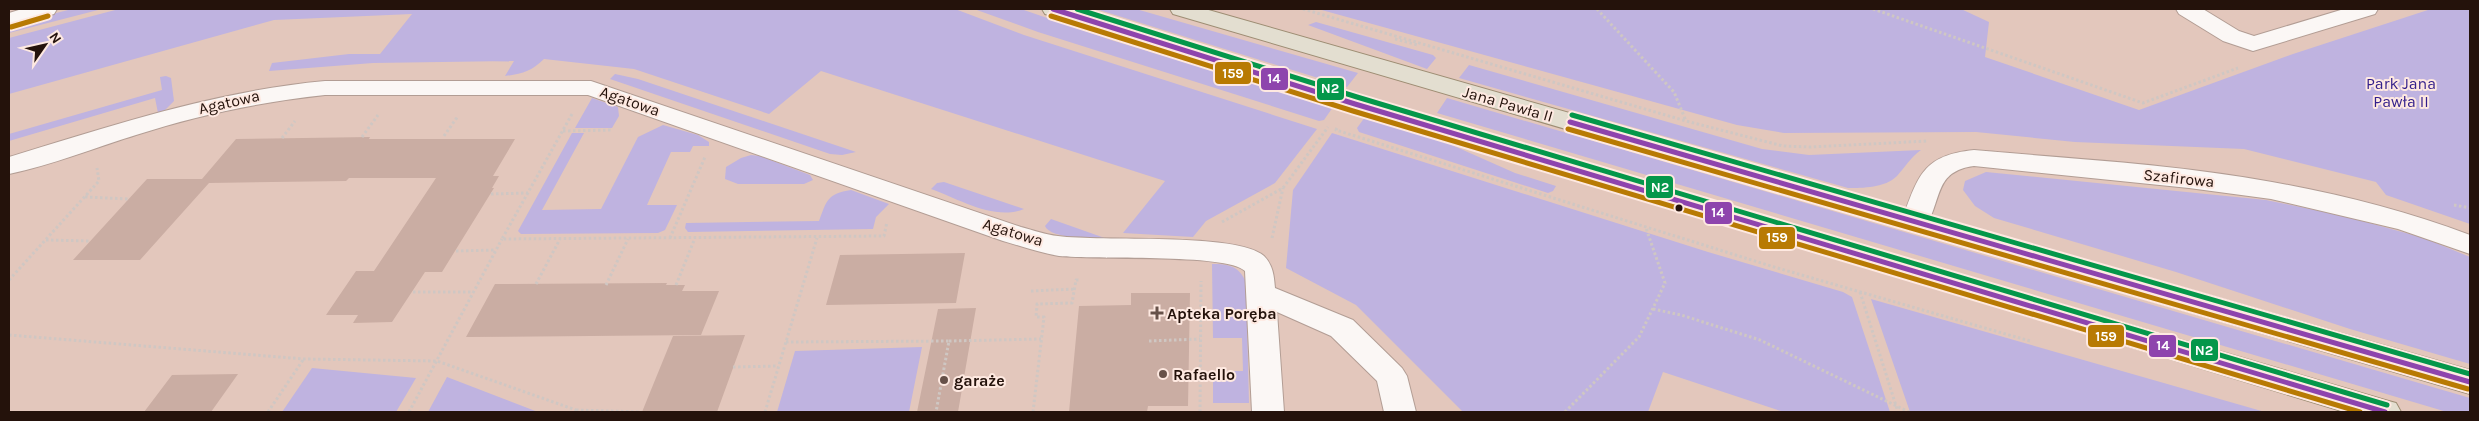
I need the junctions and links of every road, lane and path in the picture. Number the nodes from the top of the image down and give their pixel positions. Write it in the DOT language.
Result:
graph roads {
  1 [pos="46,9"];
  2 [pos="1053,9"];
  3 [pos="1181,9"];
  4 [pos="1303,9"];
  5 [pos="1597,9"];
  6 [pos="1873,9"];
  7 [pos="2187,9"];
  8 [pos="2366,9"];
  9 [pos="9,20"];
  10 [pos="2253,44"];
  11 [pos="384,108"];
  12 [pos="575,109"];
  13 [pos="458,115"];
  14 [pos="1686,121"];
  15 [pos="1340,124"];
  16 [pos="1328,128"];
  17 [pos="612,130"];
  18 [pos="563,131"];
  19 [pos="444,136"];
  20 [pos="362,137"];
  21 [pos="94,140"];
  22 [pos="1915,143"];
  23 [pos="706,154"];
  24 [pos="9,166"];
  25 [pos="1283,188"];
  26 [pos="491,194"];
  27 [pos="528,194"];
  28 [pos="84,197"];
  29 [pos="129,199"];
  30 [pos="890,218"];
  31 [pos="1916,220"];
  32 [pos="1646,227"];
  33 [pos="670,238"];
  34 [pos="695,238"];
  35 [pos="817,238"];
  36 [pos="502,239"];
  37 [pos="560,239"];
  38 [pos="628,239"];
  39 [pos="46,240"];
  40 [pos="91,241"];
  41 [pos="2470,245"];
  42 [pos="496,250"];
  43 [pos="456,251"];
  44 [pos="1202,251"];
  45 [pos="1246,259"];
  46 [pos="9,280"];
  47 [pos="536,284"];
  48 [pos="606,285"];
  49 [pos="676,285"];
  50 [pos="1031,291"];
  51 [pos="413,292"];
  52 [pos="474,292"];
  53 [pos="1860,292"];
  54 [pos="1260,293"];
  55 [pos="1653,309"];
  56 [pos="9,335"];
  57 [pos="1041,339"];
  58 [pos="1200,339"];
  59 [pos="948,341"];
  60 [pos="1149,341"];
  61 [pos="2032,341"];
  62 [pos="786,342"];
  63 [pos="304,359"];
  64 [pos="436,361"];
  65 [pos="778,366"];
  66 [pos="734,367"];
  67 [pos="2470,382"];
  68 [pos="1898,410"];
  69 [pos="576,411"];
  70 [pos="268,412"];
  71 [pos="409,412"];
  72 [pos="642,412"];
  73 [pos="765,412"];
  74 [pos="936,412"];
  75 [pos="1033,412"];
  76 [pos="1200,412"];
  77 [pos="1268,412"];
  78 [pos="1400,412"];
  79 [pos="1565,412"];
  80 [pos="1909,412"];
  81 [pos="2385,412"];
  1 -- 9 [label="street"];
  2 -- 81 [label="main road"];
  3 -- 31 [label="main road, Jana Pawła II"];
  4 -- 14 [label="path"];
  5 -- 14 [label="path"];
  6 -- 10 [label="path"];
  7 -- 10 [label="street"];
  8 -- 10 [label="street"];
  11 -- 20 [label="path"];
  12 -- 18 [label="path"];
  13 -- 19 [label="path"];
  14 -- 22 [label="path"];
  15 -- 32 [label="path"];
  16 -- 25 [label="path"];
  17 -- 18 [label="path"];
  18 -- 27 [label="path"];
  21 -- 24 [label="street, Agatowa"];
  21 -- 28 [label="path"];
  21 -- 44 [label="street, Agatowa"];
  23 -- 33 [label="path"];
  25 -- 44 [label="path"];
  25 -- 45 [label="path"];
  26 -- 27 [label="path"];
  27 -- 36 [label="path"];
  28 -- 29 [label="path"];
  28 -- 39 [label="path"];
  30 -- 35 [label="path"];
  31 -- 41 [label="street, Szafirowa"];
  31 -- 67 [label="main road, Jana Pawła II"];
  32 -- 53 [label="path"];
  32 -- 55 [label="path"];
  33 -- 34 [label="path"];
  33 -- 38 [label="path"];
  34 -- 35 [label="path"];
  34 -- 49 [label="path"];
  35 -- 62 [label="path"];
  36 -- 37 [label="path"];
  36 -- 42 [label="path"];
  37 -- 38 [label="path"];
  37 -- 47 [label="path"];
  38 -- 48 [label="path"];
  39 -- 40 [label="path"];
  39 -- 46 [label="path"];
  42 -- 43 [label="path"];
  42 -- 52 [label="path"];
  44 -- 45 [label="street, Agatowa"];
  44 -- 58 [label="path"];
  45 -- 54 [label="street"];
  50 -- 57 [label="path"];
  51 -- 52 [label="path"];
  52 -- 64 [label="path"];
  53 -- 61 [label="path"];
  53 -- 68 [label="path"];
  54 -- 77 [label="street"];
  54 -- 78 [label="street"];
  55 -- 68 [label="path"];
  55 -- 79 [label="path"];
  56 -- 63 [label="path"];
  57 -- 59 [label="path"];
  57 -- 75 [label="path"];
  58 -- 60 [label="path"];
  58 -- 76 [label="path"];
  59 -- 62 [label="path"];
  59 -- 74 [label="path"];
  62 -- 65 [label="path"];
  63 -- 64 [label="path"];
  63 -- 70 [label="path"];
  64 -- 69 [label="path"];
  64 -- 71 [label="path"];
  65 -- 66 [label="path"];
  65 -- 73 [label="path"];
  68 -- 80 [label="path"];
  69 -- 72 [label="path"];
}
